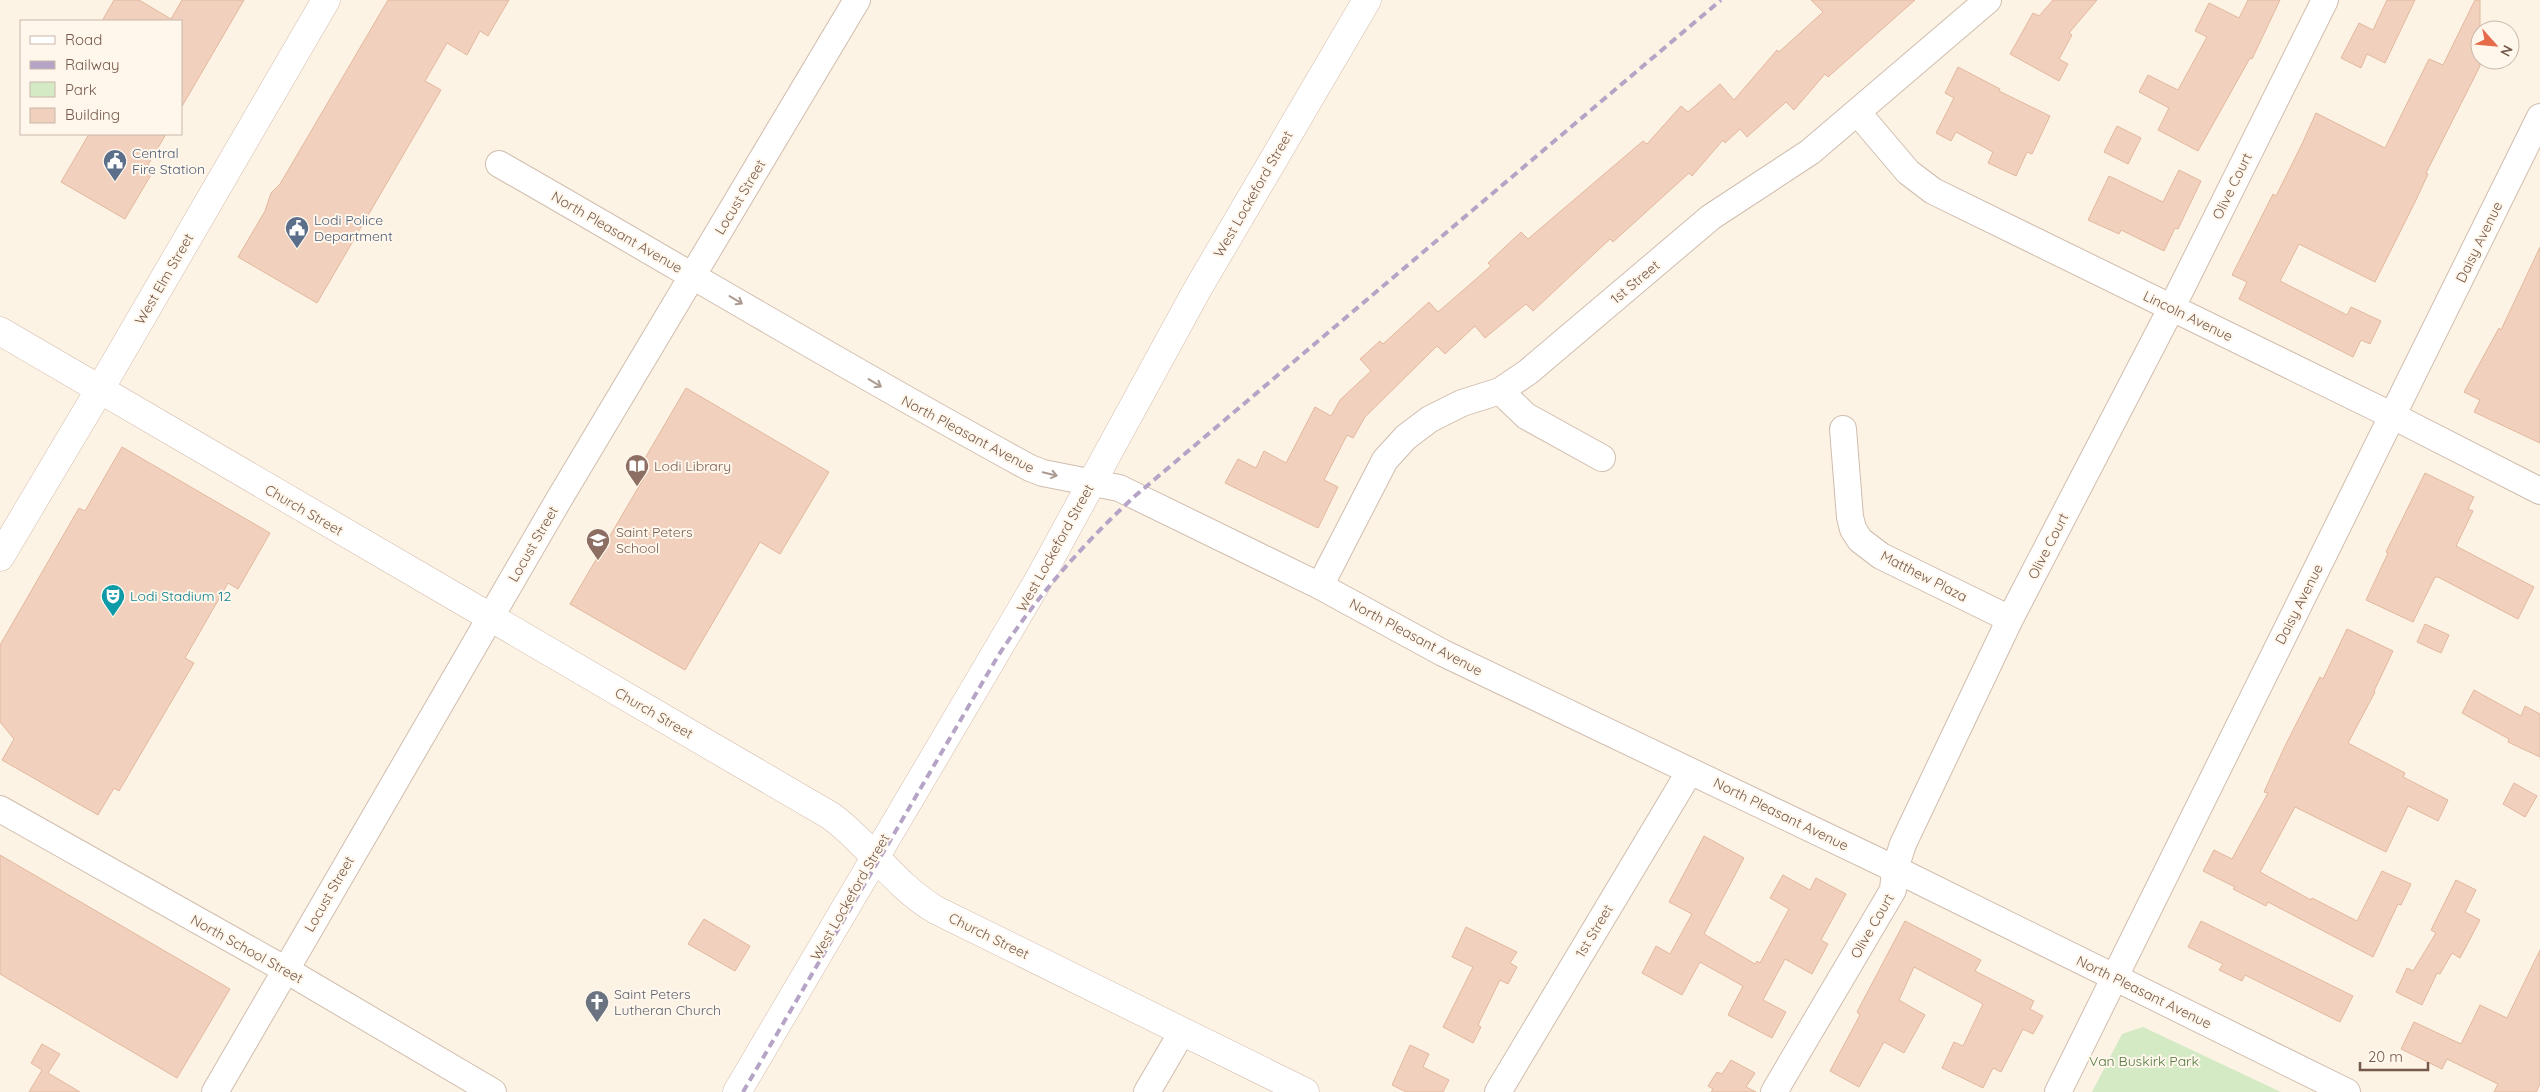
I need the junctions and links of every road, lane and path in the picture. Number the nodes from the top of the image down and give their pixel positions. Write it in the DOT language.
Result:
graph roads {
  1 [pos="326,0"];
  2 [pos="857,0"];
  3 [pos="1367,0"];
  4 [pos="1988,0"];
  5 [pos="2325,0"];
  6 [pos="1858,113"];
  7 [pos="2540,117"];
  8 [pos="499,164"];
  9 [pos="694,276"];
  10 [pos="2172,307"];
  11 [pos="0,331"];
  12 [pos="100,389"];
  13 [pos="1500,390"];
  14 [pos="2393,416"];
  15 [pos="1843,430"];
  16 [pos="1602,458"];
  17 [pos="1091,482"];
  18 [pos="2540,491"];
  19 [pos="0,557"];
  20 [pos="1320,586"];
  21 [pos="490,618"];
  22 [pos="2010,618"];
  23 [pos="1690,771"];
  24 [pos="0,808"];
  25 [pos="874,857"];
  26 [pos="1895,869"];
  27 [pos="286,970"];
  28 [pos="2114,977"];
  29 [pos="1182,1032"];
  30 [pos="215,1092"];
  31 [pos="493,1092"];
  32 [pos="737,1092"];
  33 [pos="1147,1092"];
  34 [pos="1305,1092"];
  35 [pos="1498,1092"];
  36 [pos="1774,1092"];
  37 [pos="2058,1092"];
  38 [pos="2347,1092"];
  1 -- 12 [label="street, West Elm Street"];
  2 -- 9 [label="street, Locust Street"];
  3 -- 17 [label="street, West Lockeford Street"];
  4 -- 6 [label="street, 1st Street"];
  5 -- 10 [label="street, Olive Court"];
  6 -- 10 [label="street, Lincoln Avenue"];
  6 -- 13 [label="street, 1st Street"];
  7 -- 14 [label="street, Daisy Avenue"];
  8 -- 9 [label="street, North Pleasant Avenue"];
  9 -- 17 [label="street, North Pleasant Avenue, one-way"];
  9 -- 21 [label="street, Locust Street"];
  10 -- 14 [label="street, Lincoln Avenue"];
  10 -- 22 [label="street, Olive Court"];
  11 -- 12 [label="street, Church Street"];
  12 -- 19 [label="street, West Elm Street"];
  12 -- 21 [label="street, Church Street"];
  13 -- 16 [label="street"];
  13 -- 20 [label="street, 1st Street"];
  14 -- 18 [label="street, Lincoln Avenue"];
  14 -- 28 [label="street, Daisy Avenue"];
  15 -- 22 [label="street, Matthew Plaza"];
  17 -- 20 [label="street, North Pleasant Avenue"];
  17 -- 25 [label="street, West Lockeford Street"];
  20 -- 23 [label="street, North Pleasant Avenue"];
  21 -- 25 [label="street, Church Street"];
  21 -- 27 [label="street, Locust Street"];
  22 -- 26 [label="street, Olive Court"];
  23 -- 26 [label="street, North Pleasant Avenue"];
  23 -- 35 [label="street, 1st Street"];
  24 -- 27 [label="street, North School Street"];
  25 -- 29 [label="street, Church Street"];
  25 -- 32 [label="street, West Lockeford Street"];
  26 -- 28 [label="street, North Pleasant Avenue"];
  26 -- 36 [label="street, Olive Court"];
  27 -- 30 [label="street, Locust Street"];
  27 -- 31 [label="street, North School Street"];
  28 -- 37 [label="street, Daisy Avenue"];
  28 -- 38 [label="street, North Pleasant Avenue"];
  29 -- 33 [label="street"];
  29 -- 34 [label="street, Church Street"];
}
